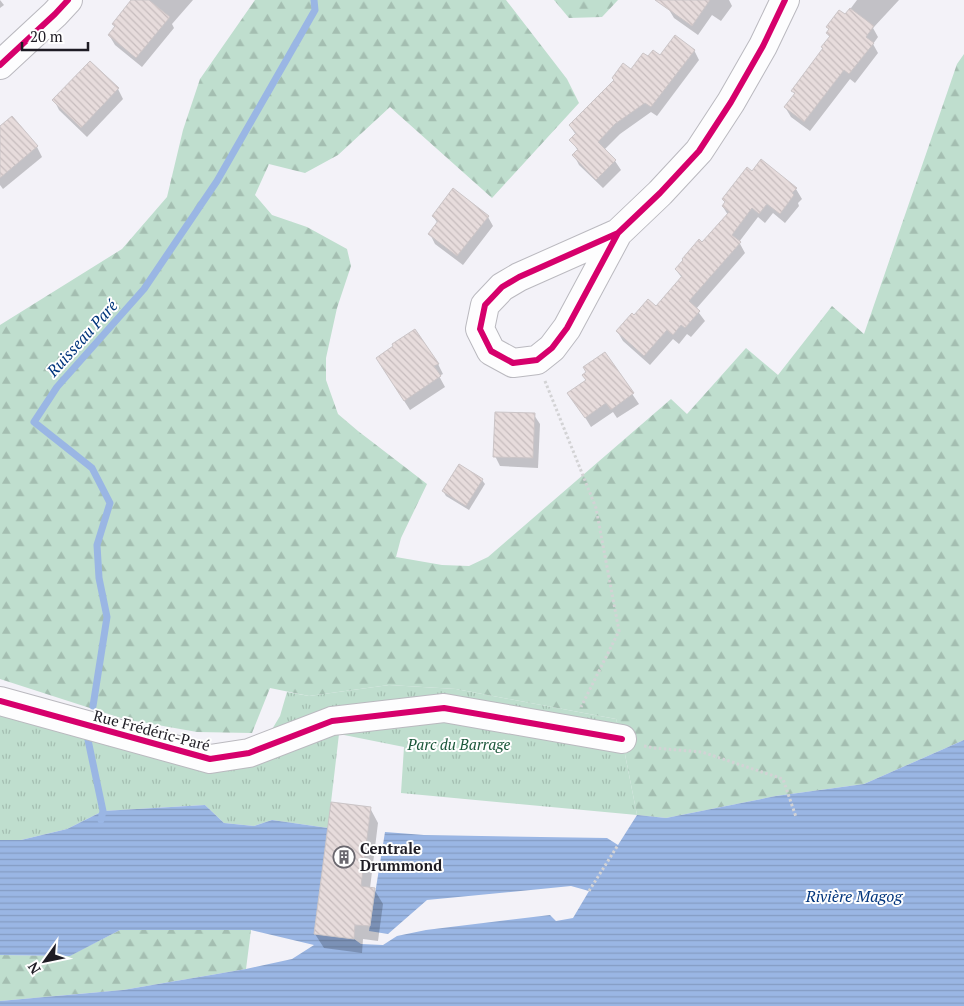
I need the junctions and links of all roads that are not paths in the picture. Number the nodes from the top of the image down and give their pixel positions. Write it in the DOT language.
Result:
graph roads {
  1 [pos="68,0"];
  2 [pos="785,0"];
  3 [pos="0,65"];
  4 [pos="618,233"];
  5 [pos="0,701"];
  6 [pos="622,739"];
  1 -- 3 [label="street"];
  2 -- 4 [label="street"];
  4 -- 4 [label="street"];
  5 -- 6 [label="street, Rue Frédéric-Paré"];
}
